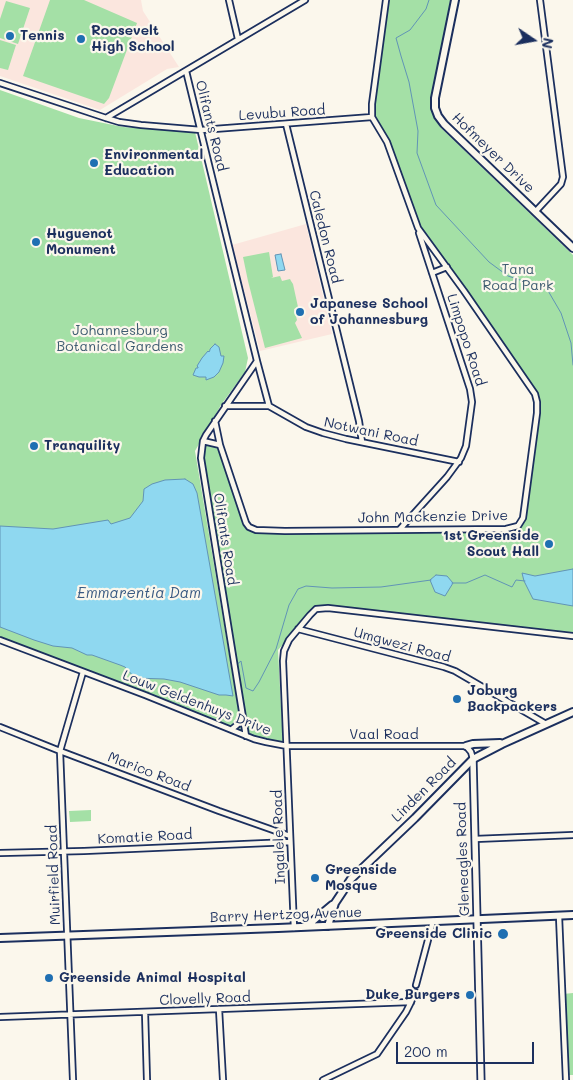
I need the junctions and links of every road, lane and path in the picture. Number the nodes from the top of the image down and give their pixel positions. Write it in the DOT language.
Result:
graph roads {
  1 [pos="229,0"];
  2 [pos="305,0"];
  3 [pos="386,0"];
  4 [pos="454,0"];
  5 [pos="540,0"];
  6 [pos="238,39"];
  7 [pos="186,71"];
  8 [pos="0,83"];
  9 [pos="372,117"];
  10 [pos="106,118"];
  11 [pos="286,124"];
  12 [pos="201,130"];
  13 [pos="535,212"];
  14 [pos="418,228"];
  15 [pos="573,248"];
  16 [pos="447,267"];
  17 [pos="432,273"];
  18 [pos="257,361"];
  19 [pos="225,406"];
  20 [pos="269,406"];
  21 [pos="215,421"];
  22 [pos="203,441"];
  23 [pos="362,442"];
  24 [pos="220,445"];
  25 [pos="458,462"];
  26 [pos="400,529"];
  27 [pos="298,629"];
  28 [pos="573,636"];
  29 [pos="0,640"];
  30 [pos="83,672"];
  31 [pos="573,712"];
  32 [pos="243,717"];
  33 [pos="546,724"];
  34 [pos="0,727"];
  35 [pos="232,729"];
  36 [pos="246,736"];
  37 [pos="502,744"];
  38 [pos="287,746"];
  39 [pos="466,746"];
  40 [pos="60,751"];
  41 [pos="473,759"];
  42 [pos="573,835"];
  43 [pos="290,839"];
  44 [pos="475,839"];
  45 [pos="64,852"];
  46 [pos="0,853"];
  47 [pos="335,903"];
  48 [pos="559,916"];
  49 [pos="573,916"];
  50 [pos="477,919"];
  51 [pos="433,921"];
  52 [pos="328,926"];
  53 [pos="306,927"];
  54 [pos="294,928"];
  55 [pos="68,935"];
  56 [pos="0,938"];
  57 [pos="416,985"];
  58 [pos="415,992"];
  59 [pos="412,1002"];
  60 [pos="219,1009"];
  61 [pos="145,1012"];
  62 [pos="71,1015"];
  63 [pos="0,1018"];
  64 [pos="480,1079"];
  65 [pos="72,1080"];
  66 [pos="147,1080"];
  67 [pos="223,1080"];
  68 [pos="323,1080"];
  69 [pos="566,1080"];
  1 -- 6 [label="street"];
  2 -- 6 [label="street"];
  3 -- 9 [label="street"];
  4 -- 13 [label="main road, Hofmeyer Drive"];
  5 -- 13 [label="street"];
  6 -- 7 [label="street"];
  7 -- 10 [label="street"];
  7 -- 12 [label="street, Olifants Road"];
  8 -- 10 [label="street, Levubu Road"];
  9 -- 11 [label="street, Levubu Road"];
  9 -- 14 [label="street, John Mackenzie Drive"];
  10 -- 12 [label="street, Levubu Road"];
  11 -- 12 [label="street, Levubu Road"];
  11 -- 23 [label="street, Caledon Road"];
  12 -- 18 [label="street, Olifants Road"];
  13 -- 15 [label="main road, Hofmeyer Drive"];
  14 -- 16 [label="street, John Mackenzie Drive"];
  14 -- 17 [label="street, Limpopo Road"];
  16 -- 17 [label="street"];
  16 -- 26 [label="street, John Mackenzie Drive"];
  17 -- 25 [label="street, Limpopo Road"];
  18 -- 19 [label="street, Olifants Road"];
  18 -- 20 [label="street, Olifants Road"];
  19 -- 20 [label="street, Notwani Road"];
  19 -- 21 [label="street, Olifants Road"];
  20 -- 23 [label="street, Notwani Road"];
  21 -- 22 [label="street, Olifants Road"];
  21 -- 24 [label="street, John Mackenzie Drive"];
  22 -- 24 [label="street"];
  22 -- 32 [label="street, Olifants Road"];
  23 -- 25 [label="street, Notwani Road"];
  24 -- 26 [label="street, John Mackenzie Drive"];
  25 -- 26 [label="street, Limpopo Road"];
  27 -- 28 [label="street, Louw Geldenhuys Drive"];
  27 -- 33 [label="street, Umgwezi Road"];
  27 -- 38 [label="street, Louw Geldenhuys Drive"];
  29 -- 30 [label="street, Louw Geldenhuys Drive"];
  30 -- 35 [label="street, Louw Geldenhuys Drive"];
  30 -- 40 [label="street, Muirfield Road"];
  31 -- 33 [label="main road, Linden Road"];
  32 -- 35 [label="street"];
  32 -- 36 [label="street, Olifants Road"];
  33 -- 37 [label="main road, Linden Road"];
  34 -- 40 [label="street, Marico Road"];
  35 -- 36 [label="street, Louw Geldenhuys Drive"];
  36 -- 38 [label="street, Louw Geldenhuys Drive"];
  37 -- 39 [label="main road"];
  37 -- 41 [label="main road, Linden Road"];
  38 -- 39 [label="street, Vaal Road"];
  38 -- 43 [label="street, Ingalele Road"];
  39 -- 41 [label="street"];
  40 -- 43 [label="street, Marico Road"];
  40 -- 45 [label="street, Muirfield Road"];
  41 -- 44 [label="street, Gleneagles Road"];
  41 -- 47 [label="main road, Linden Road"];
  42 -- 44 [label="street"];
  43 -- 45 [label="street, Komatie Road"];
  43 -- 54 [label="street, Ingalele Road"];
  44 -- 50 [label="street, Gleneagles Road"];
  45 -- 46 [label="street, Komatie Road"];
  45 -- 55 [label="street, Muirfield Road"];
  47 -- 52 [label="main road, Linden Road"];
  47 -- 53 [label="main road"];
  48 -- 49 [label="main road, Barry Hertzog Avenue"];
  48 -- 50 [label="main road, Barry Hertzog Avenue"];
  48 -- 69 [label="street"];
  50 -- 51 [label="main road, Barry Hertzog Avenue"];
  50 -- 64 [label="street, Gleneagles Road"];
  51 -- 52 [label="main road, Barry Hertzog Avenue"];
  51 -- 57 [label="street"];
  52 -- 53 [label="main road, Barry Hertzog Avenue"];
  53 -- 54 [label="main road, Barry Hertzog Avenue"];
  54 -- 55 [label="main road, Barry Hertzog Avenue"];
  55 -- 56 [label="main road, Barry Hertzog Avenue"];
  55 -- 62 [label="street, Muirfield Road"];
  58 -- 59 [label="street"];
  59 -- 60 [label="street, Clovelly Road"];
  59 -- 68 [label="street"];
  60 -- 61 [label="street, Clovelly Road"];
  60 -- 67 [label="street"];
  61 -- 62 [label="street, Clovelly Road"];
  61 -- 66 [label="street"];
  62 -- 63 [label="street, Clovelly Road"];
  62 -- 65 [label="street, Muirfield Road"];
}
